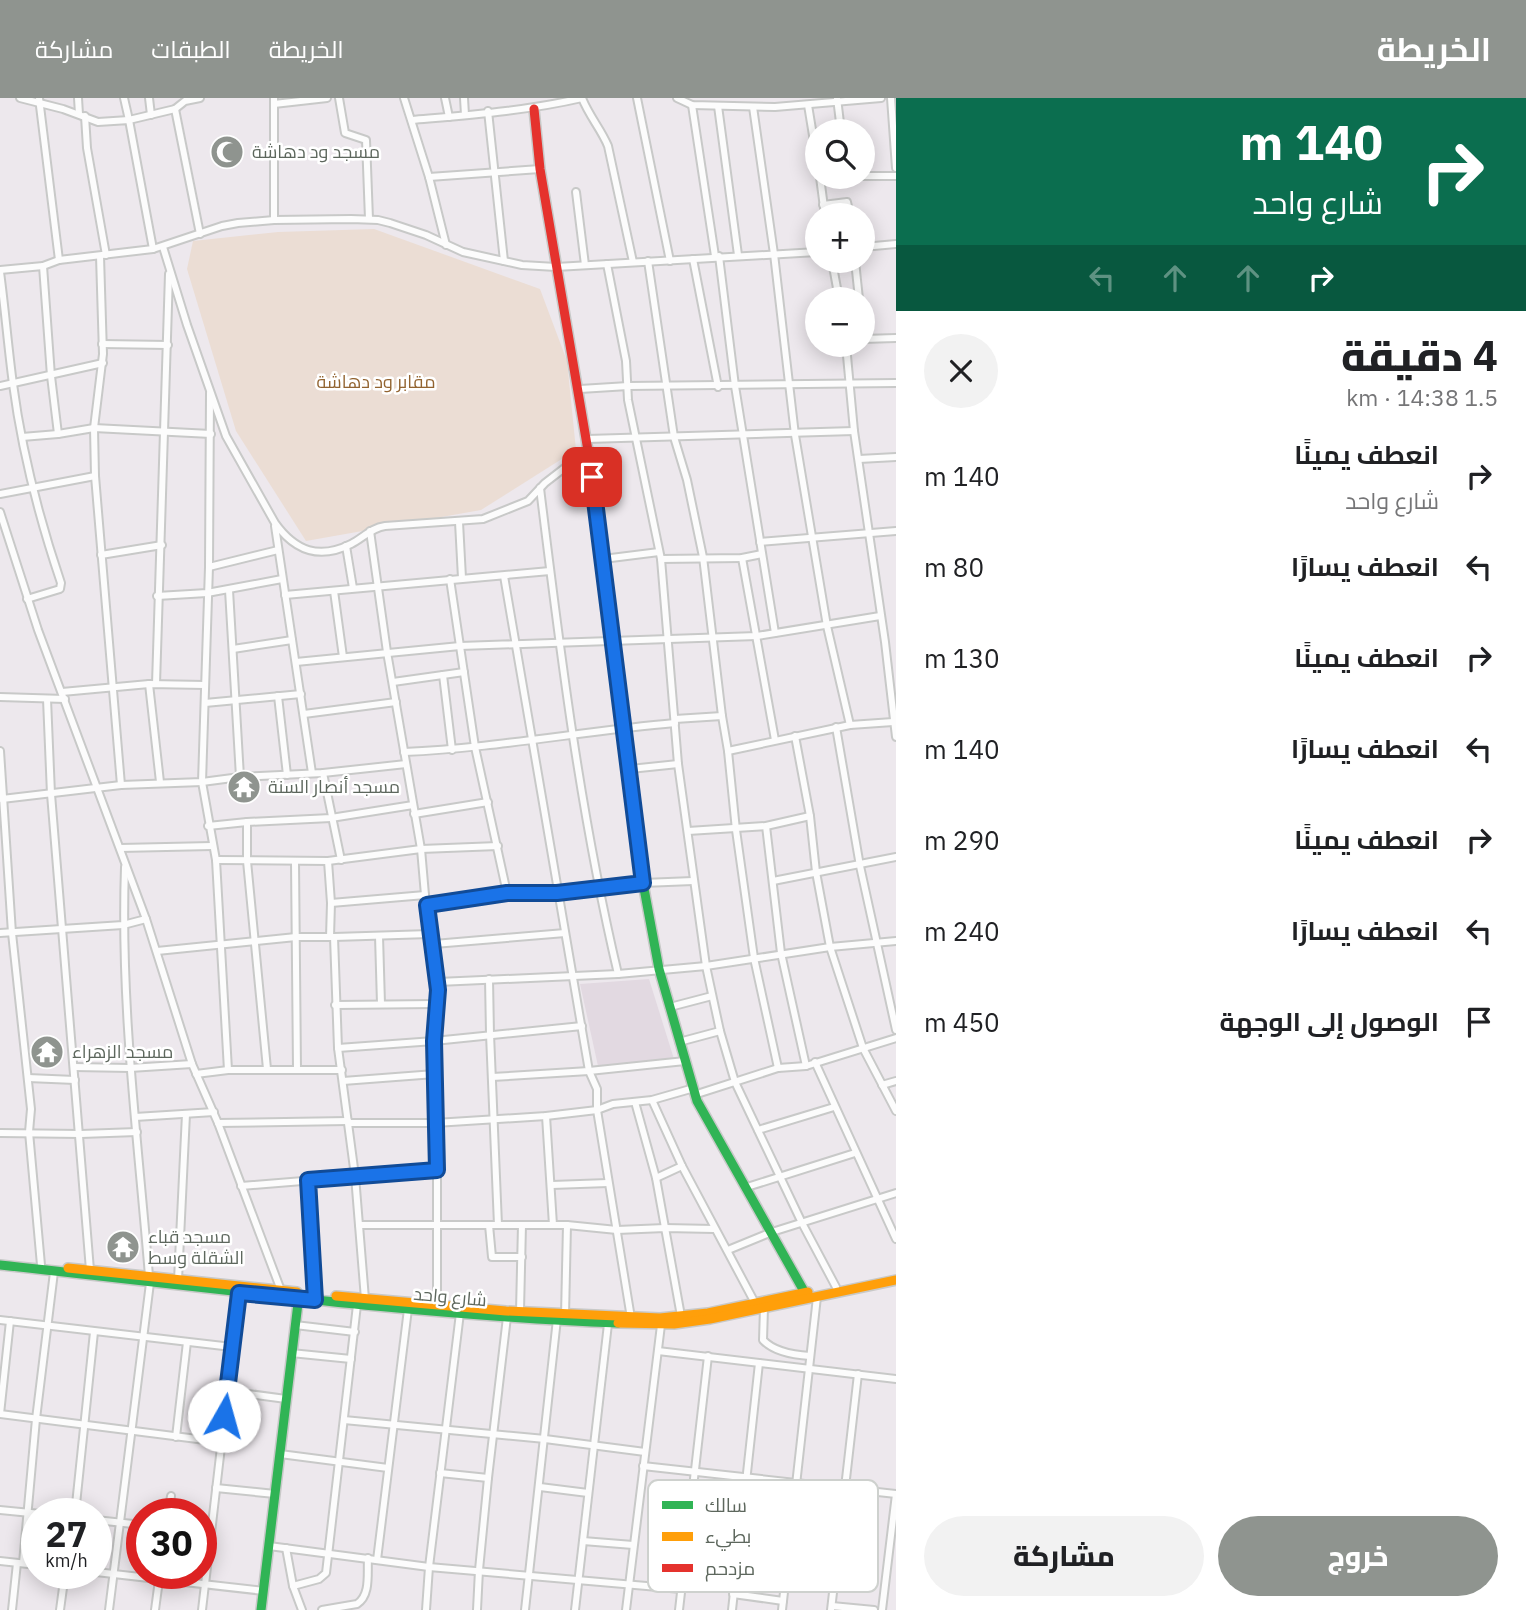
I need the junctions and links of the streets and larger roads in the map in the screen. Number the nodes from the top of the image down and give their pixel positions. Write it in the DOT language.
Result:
graph roads {
  1 [pos="20,98"];
  2 [pos="78,98"];
  3 [pos="124,98"];
  4 [pos="149,98"];
  5 [pos="200,98"];
  6 [pos="327,98"];
  7 [pos="340,98"];
  8 [pos="404,98"];
  9 [pos="445,98"];
  10 [pos="464,98"];
  11 [pos="526,98"];
  12 [pos="582,98"];
  13 [pos="637,98"];
  14 [pos="677,98"];
  15 [pos="766,98"];
  16 [pos="881,98"];
  17 [pos="891,98"];
  18 [pos="573,99"];
  19 [pos="185,100"];
  20 [pos="39,101"];
  21 [pos="274,101"];
  22 [pos="838,101"];
  23 [pos="692,105"];
  24 [pos="718,106"];
  25 [pos="808,106"];
  26 [pos="753,107"];
  27 [pos="767,107"];
  28 [pos="175,108"];
  29 [pos="531,109"];
  30 [pos="488,111"];
  31 [pos="82,115"];
  32 [pos="151,115"];
  33 [pos="466,115"];
  34 [pos="449,117"];
  35 [pos="810,119"];
  36 [pos="840,119"];
  37 [pos="129,120"];
  38 [pos="412,120"];
  39 [pos="896,168"];
  40 [pos="540,169"];
  41 [pos="493,174"];
  42 [pos="875,176"];
  43 [pos="896,176"];
  44 [pos="429,177"];
  45 [pos="576,192"];
  46 [pos="369,219"];
  47 [pos="274,220"];
  48 [pos="200,234"];
  49 [pos="896,244"];
  50 [pos="446,245"];
  51 [pos="875,246"];
  52 [pos="163,247"];
  53 [pos="153,249"];
  54 [pos="805,252"];
  55 [pos="774,254"];
  56 [pos="738,255"];
  57 [pos="103,256"];
  58 [pos="717,256"];
  59 [pos="693,259"];
  60 [pos="59,260"];
  61 [pos="504,261"];
  62 [pos="648,261"];
  63 [pos="670,261"];
  64 [pos="633,262"];
  65 [pos="607,264"];
  66 [pos="169,265"];
  67 [pos="586,265"];
  68 [pos="43,267"];
  69 [pos="556,267"];
  70 [pos="0,271"];
  71 [pos="3,320"];
  72 [pos="896,338"];
  73 [pos="875,339"];
  74 [pos="102,344"];
  75 [pos="168,345"];
  76 [pos="848,357"];
  77 [pos="103,363"];
  78 [pos="51,376"];
  79 [pos="13,383"];
  80 [pos="851,383"];
  81 [pos="896,383"];
  82 [pos="790,385"];
  83 [pos="0,386"];
  84 [pos="628,386"];
  85 [pos="665,386"];
  86 [pos="735,386"];
  87 [pos="718,387"];
  88 [pos="579,389"];
  89 [pos="209,393"];
  90 [pos="94,428"];
  91 [pos="855,431"];
  92 [pos="165,432"];
  93 [pos="58,434"];
  94 [pos="211,435"];
  95 [pos="744,435"];
  96 [pos="795,435"];
  97 [pos="22,437"];
  98 [pos="635,437"];
  99 [pos="674,437"];
  100 [pos="588,444"];
  101 [pos="896,457"];
  102 [pos="859,459"];
  103 [pos="95,476"];
  104 [pos="32,487"];
  105 [pos="540,488"];
  106 [pos="0,494"];
  107 [pos="0,512"];
  108 [pos="459,522"];
  109 [pos="275,523"];
  110 [pos="4,530"];
  111 [pos="370,531"];
  112 [pos="896,531"];
  113 [pos="868,534"];
  114 [pos="811,539"];
  115 [pos="760,542"];
  116 [pos="162,545"];
  117 [pos="346,546"];
  118 [pos="278,550"];
  119 [pos="762,554"];
  120 [pos="101,555"];
  121 [pos="660,556"];
  122 [pos="703,557"];
  123 [pos="742,558"];
  124 [pos="603,559"];
  125 [pos="209,567"];
  126 [pos="550,571"];
  127 [pos="503,576"];
  128 [pos="462,578"];
  129 [pos="282,579"];
  130 [pos="450,579"];
  131 [pos="377,587"];
  132 [pos="353,588"];
  133 [pos="229,590"];
  134 [pos="334,591"];
  135 [pos="207,593"];
  136 [pos="285,595"];
  137 [pos="157,596"];
  138 [pos="27,599"];
  139 [pos="880,616"];
  140 [pos="827,626"];
  141 [pos="775,633"];
  142 [pos="757,636"];
  143 [pos="712,638"];
  144 [pos="666,639"];
  145 [pos="292,640"];
  146 [pos="896,641"];
  147 [pos="612,642"];
  148 [pos="885,642"];
  149 [pos="516,643"];
  150 [pos="558,644"];
  151 [pos="460,646"];
  152 [pos="233,649"];
  153 [pos="387,652"];
  154 [pos="343,657"];
  155 [pos="296,662"];
  156 [pos="464,672"];
  157 [pos="443,675"];
  158 [pos="393,682"];
  159 [pos="152,684"];
  160 [pos="205,685"];
  161 [pos="112,687"];
  162 [pos="301,694"];
  163 [pos="64,696"];
  164 [pos="278,696"];
  165 [pos="0,697"];
  166 [pos="894,697"];
  167 [pos="47,699"];
  168 [pos="235,700"];
  169 [pos="396,702"];
  170 [pos="205,703"];
  171 [pos="304,714"];
  172 [pos="722,716"];
  173 [pos="675,721"];
  174 [pos="893,722"];
  175 [pos="850,725"];
  176 [pos="625,727"];
  177 [pos="836,727"];
  178 [pos="571,734"];
  179 [pos="795,736"];
  180 [pos="896,737"];
  181 [pos="775,740"];
  182 [pos="530,741"];
  183 [pos="475,747"];
  184 [pos="452,750"];
  185 [pos="0,751"];
  186 [pos="728,751"];
  187 [pos="404,752"];
  188 [pos="406,764"];
  189 [pos="678,764"];
  190 [pos="630,769"];
  191 [pos="312,773"];
  192 [pos="323,773"];
  193 [pos="287,775"];
  194 [pos="240,777"];
  195 [pos="160,782"];
  196 [pos="202,782"];
  197 [pos="121,785"];
  198 [pos="98,788"];
  199 [pos="51,794"];
  200 [pos="2,799"];
  201 [pos="488,802"];
  202 [pos="413,805"];
  203 [pos="414,814"];
  204 [pos="810,816"];
  205 [pos="331,818"];
  206 [pos="247,821"];
  207 [pos="208,826"];
  208 [pos="766,827"];
  209 [pos="736,830"];
  210 [pos="688,831"];
  211 [pos="212,846"];
  212 [pos="498,846"];
  213 [pos="120,848"];
  214 [pos="421,849"];
  215 [pos="896,857"];
  216 [pos="341,859"];
  217 [pos="216,860"];
  218 [pos="125,861"];
  219 [pos="247,861"];
  220 [pos="328,861"];
  221 [pos="295,862"];
  222 [pos="860,866"];
  223 [pos="816,872"];
  224 [pos="693,881"];
  225 [pos="773,881"];
  226 [pos="643,883"];
  227 [pos="597,887"];
  228 [pos="507,893"];
  229 [pos="557,893"];
  230 [pos="425,895"];
  231 [pos="331,902"];
  232 [pos="427,905"];
  233 [pos="146,919"];
  234 [pos="123,925"];
  235 [pos="62,930"];
  236 [pos="0,933"];
  237 [pos="12,933"];
  238 [pos="565,933"];
  239 [pos="430,934"];
  240 [pos="379,936"];
  241 [pos="296,937"];
  242 [pos="332,937"];
  243 [pos="896,941"];
  244 [pos="255,943"];
  245 [pos="434,944"];
  246 [pos="876,944"];
  247 [pos="220,946"];
  248 [pos="830,947"];
  249 [pos="157,951"];
  250 [pos="782,953"];
  251 [pos="754,958"];
  252 [pos="706,966"];
  253 [pos="659,969"];
  254 [pos="618,974"];
  255 [pos="573,977"];
  256 [pos="489,979"];
  257 [pos="438,982"];
  258 [pos="712,996"];
  259 [pos="381,1004"];
  260 [pos="436,1004"];
  261 [pos="335,1005"];
  262 [pos="670,1007"];
  263 [pos="582,1026"];
  264 [pos="896,1030"];
  265 [pos="720,1031"];
  266 [pos="490,1034"];
  267 [pos="896,1038"];
  268 [pos="434,1041"];
  269 [pos="679,1042"];
  270 [pos="338,1048"];
  271 [pos="863,1048"];
  272 [pos="685,1061"];
  273 [pos="815,1062"];
  274 [pos="191,1064"];
  275 [pos="806,1066"];
  276 [pos="74,1067"];
  277 [pos="130,1068"];
  278 [pos="778,1068"];
  279 [pos="267,1069"];
  280 [pos="297,1069"];
  281 [pos="228,1070"];
  282 [pos="341,1070"];
  283 [pos="589,1071"];
  284 [pos="196,1074"];
  285 [pos="435,1074"];
  286 [pos="492,1077"];
  287 [pos="28,1078"];
  288 [pos="75,1080"];
  289 [pos="343,1081"];
  290 [pos="896,1081"];
  291 [pos="735,1082"];
  292 [pos="882,1085"];
  293 [pos="696,1091"];
  294 [pos="652,1100"];
  295 [pos="635,1102"];
  296 [pos="834,1107"];
  297 [pos="597,1110"];
  298 [pos="896,1111"];
  299 [pos="214,1112"];
  300 [pos="186,1114"];
  301 [pos="546,1116"];
  302 [pos="135,1117"];
  303 [pos="494,1119"];
  304 [pos="348,1122"];
  305 [pos="435,1123"];
  306 [pos="219,1124"];
  307 [pos="758,1130"];
  308 [pos="29,1132"];
  309 [pos="137,1132"];
  310 [pos="0,1133"];
  311 [pos="81,1134"];
  312 [pos="855,1153"];
  313 [pos="682,1166"];
  314 [pos="437,1170"];
  315 [pos="355,1176"];
  316 [pos="779,1176"];
  317 [pos="656,1178"];
  318 [pos="308,1180"];
  319 [pos="608,1183"];
  320 [pos="552,1185"];
  321 [pos="241,1186"];
  322 [pos="747,1187"];
  323 [pos="896,1193"];
  324 [pos="876,1199"];
  325 [pos="802,1223"];
  326 [pos="437,1225"];
  327 [pos="489,1225"];
  328 [pos="498,1225"];
  329 [pos="522,1225"];
  330 [pos="553,1225"];
  331 [pos="567,1225"];
  332 [pos="359,1226"];
  333 [pos="665,1228"];
  334 [pos="714,1229"];
  335 [pos="617,1230"];
  336 [pos="772,1233"];
  337 [pos="896,1239"];
  338 [pos="728,1250"];
  339 [pos="522,1257"];
  340 [pos="0,1260"];
  341 [pos="0,1265"];
  342 [pos="41,1265"];
  343 [pos="90,1270"];
  344 [pos="54,1272"];
  345 [pos="109,1275"];
  346 [pos="896,1275"];
  347 [pos="149,1279"];
  348 [pos="178,1280"];
  349 [pos="896,1280"];
  350 [pos="836,1287"];
  351 [pos="239,1293"];
  352 [pos="805,1293"];
  353 [pos="283,1294"];
  354 [pos="299,1296"];
  355 [pos="315,1297"];
  356 [pos="817,1297"];
  357 [pos="361,1302"];
  358 [pos="437,1305"];
  359 [pos="753,1306"];
  360 [pos="764,1308"];
  361 [pos="408,1309"];
  362 [pos="448,1309"];
  363 [pos="520,1311"];
  364 [pos="460,1313"];
  365 [pos="681,1316"];
  366 [pos="507,1317"];
  367 [pos="561,1318"];
  368 [pos="631,1318"];
  369 [pos="0,1320"];
  370 [pos="10,1321"];
  371 [pos="608,1324"];
  372 [pos="295,1325"];
  373 [pos="661,1325"];
  374 [pos="47,1326"];
  375 [pos="94,1332"];
  376 [pos="355,1332"];
  377 [pos="142,1336"];
  378 [pos="187,1342"];
  379 [pos="232,1347"];
  380 [pos="658,1351"];
  381 [pos="291,1353"];
  382 [pos="708,1356"];
  383 [pos="810,1356"];
  384 [pos="351,1359"];
  385 [pos="759,1363"];
  386 [pos="809,1368"];
  387 [pos="858,1374"];
  388 [pos="896,1379"];
  389 [pos="227,1391"];
  390 [pos="286,1399"];
  391 [pos="0,1414"];
  392 [pos="36,1419"];
  393 [pos="344,1420"];
  394 [pos="84,1425"];
  395 [pos="393,1425"];
  396 [pos="444,1429"];
  397 [pos="130,1432"];
  398 [pos="493,1434"];
  399 [pos="176,1437"];
  400 [pos="545,1439"];
  401 [pos="221,1442"];
  402 [pos="593,1446"];
  403 [pos="645,1452"];
  404 [pos="280,1454"];
  405 [pos="340,1461"];
  406 [pos="643,1466"];
  407 [pos="387,1468"];
  408 [pos="696,1472"];
  409 [pos="440,1473"];
  410 [pos="488,1478"];
  411 [pos="746,1479"];
  412 [pos="695,1480"];
  413 [pos="756,1480"];
  414 [pos="797,1480"];
  415 [pos="846,1480"];
  416 [pos="540,1487"];
  417 [pos="216,1488"];
  418 [pos="878,1492"];
  419 [pos="588,1493"];
  420 [pos="275,1494"];
  421 [pos="896,1494"];
  422 [pos="29,1498"];
  423 [pos="77,1498"];
  424 [pos="215,1498"];
  425 [pos="0,1510"];
  426 [pos="21,1512"];
  427 [pos="895,1513"];
  428 [pos="112,1521"];
  429 [pos="119,1522"];
  430 [pos="126,1523"];
  431 [pos="583,1541"];
  432 [pos="633,1545"];
  433 [pos="269,1546"];
  434 [pos="286,1548"];
  435 [pos="329,1553"];
  436 [pos="21,1557"];
  437 [pos="368,1558"];
  438 [pos="377,1560"];
  439 [pos="0,1561"];
  440 [pos="20,1563"];
  441 [pos="429,1567"];
  442 [pos="479,1570"];
  443 [pos="114,1574"];
  444 [pos="530,1575"];
  445 [pos="126,1576"];
  446 [pos="579,1579"];
  447 [pos="629,1583"];
  448 [pos="648,1585"];
  449 [pos="217,1586"];
  450 [pos="293,1586"];
  451 [pos="63,1589"];
  452 [pos="158,1589"];
  453 [pos="205,1589"];
  454 [pos="264,1591"];
  455 [pos="681,1592"];
  456 [pos="784,1592"];
  457 [pos="733,1594"];
  458 [pos="783,1601"];
  459 [pos="832,1608"];
  460 [pos="12,1610"];
  461 [pos="60,1610"];
  462 [pos="109,1610"];
  463 [pos="155,1610"];
  464 [pos="202,1610"];
  465 [pos="261,1610"];
  466 [pos="302,1610"];
  467 [pos="322,1610"];
  468 [pos="426,1610"];
  469 [pos="477,1610"];
  470 [pos="525,1610"];
  471 [pos="575,1610"];
  472 [pos="626,1610"];
  473 [pos="679,1610"];
  474 [pos="732,1610"];
  475 [pos="782,1610"];
  476 [pos="874,1610"];
  477 [pos="882,1610"];
  1 -- 20 [label="street"];
  2 -- 31 [label="street"];
  3 -- 37 [label="street"];
  4 -- 32 [label="street"];
  5 -- 19 [label="street"];
  6 -- 21 [label="street"];
  7 -- 46 [label="street"];
  8 -- 38 [label="street"];
  9 -- 34 [label="street"];
  10 -- 33 [label="street"];
  11 -- 29 [label="street"];
  12 -- 18 [label="street"];
  12 -- 64 [label="street"];
  13 -- 63 [label="street"];
  14 -- 23 [label="street"];
  15 -- 27 [label="street"];
  16 -- 22 [label="street"];
  17 -- 39 [label="street"];
  18 -- 29 [label="street"];
  19 -- 28 [label="street"];
  20 -- 31 [label="street"];
  20 -- 60 [label="street"];
  21 -- 47 [label="street"];
  22 -- 25 [label="street"];
  22 -- 36 [label="street"];
  23 -- 24 [label="street"];
  23 -- 58 [label="street"];
  24 -- 26 [label="street"];
  24 -- 56 [label="street"];
  25 -- 27 [label="street"];
  25 -- 35 [label="street"];
  26 -- 27 [label="street"];
  26 -- 55 [label="street"];
  28 -- 32 [label="street"];
  28 -- 48 [label="street"];
  29 -- 30 [label="street"];
  29 -- 40 [label="street"];
  30 -- 33 [label="street"];
  30 -- 41 [label="street"];
  31 -- 37 [label="street"];
  31 -- 57 [label="street"];
  32 -- 37 [label="street"];
  33 -- 34 [label="street"];
  34 -- 38 [label="street"];
  37 -- 53 [label="street"];
  38 -- 44 [label="street"];
  40 -- 41 [label="street"];
  40 -- 69 [label="street"];
  41 -- 44 [label="street"];
  41 -- 61 [label="street"];
  42 -- 43 [label="street"];
  44 -- 50 [label="street"];
  45 -- 67 [label="street"];
  46 -- 47 [label="street"];
  46 -- 50 [label="street"];
  47 -- 48 [label="street"];
  48 -- 52 [label="street"];
  49 -- 51 [label="street"];
  50 -- 61 [label="street"];
  52 -- 53 [label="street"];
  52 -- 66 [label="street"];
  53 -- 57 [label="street"];
  54 -- 55 [label="street"];
  55 -- 56 [label="street"];
  55 -- 82 [label="street"];
  56 -- 58 [label="street"];
  57 -- 60 [label="street"];
  57 -- 74 [label="street"];
  58 -- 59 [label="street"];
  58 -- 86 [label="street"];
  59 -- 63 [label="street"];
  59 -- 87 [label="street"];
  60 -- 68 [label="street"];
  61 -- 69 [label="street"];
  62 -- 63 [label="street"];
  62 -- 64 [label="street"];
  62 -- 85 [label="street"];
  64 -- 65 [label="street"];
  65 -- 67 [label="street"];
  65 -- 84 [label="street"];
  66 -- 75 [label="street"];
  66 -- 89 [label="street"];
  67 -- 69 [label="street"];
  68 -- 70 [label="street"];
  68 -- 78 [label="street"];
  69 -- 88 [label="street"];
  70 -- 71 [label="street"];
  71 -- 79 [label="street"];
  72 -- 73 [label="street"];
  74 -- 75 [label="street"];
  74 -- 77 [label="street"];
  75 -- 92 [label="street"];
  76 -- 80 [label="street"];
  77 -- 78 [label="street"];
  77 -- 90 [label="street"];
  78 -- 79 [label="street"];
  78 -- 93 [label="street"];
  79 -- 83 [label="street"];
  79 -- 97 [label="street"];
  80 -- 81 [label="street"];
  80 -- 82 [label="street"];
  80 -- 91 [label="street"];
  82 -- 86 [label="street"];
  82 -- 96 [label="street"];
  84 -- 85 [label="street"];
  84 -- 88 [label="street"];
  84 -- 98 [label="street"];
  85 -- 87 [label="street"];
  85 -- 99 [label="street"];
  86 -- 87 [label="street"];
  86 -- 95 [label="street"];
  88 -- 100 [label="street"];
  89 -- 94 [label="street"];
  89 -- 109 [label="street"];
  90 -- 92 [label="street"];
  90 -- 93 [label="street"];
  90 -- 103 [label="street"];
  91 -- 96 [label="street"];
  91 -- 102 [label="street"];
  92 -- 94 [label="street"];
  92 -- 116 [label="street"];
  93 -- 97 [label="street"];
  94 -- 125 [label="street"];
  95 -- 96 [label="street"];
  95 -- 99 [label="street"];
  95 -- 115 [label="street"];
  96 -- 114 [label="street"];
  97 -- 104 [label="street"];
  98 -- 99 [label="street"];
  98 -- 100 [label="street"];
  98 -- 121 [label="street"];
  99 -- 122 [label="street"];
  100 -- 105 [label="street"];
  100 -- 124 [label="street"];
  101 -- 102 [label="street"];
  102 -- 113 [label="street"];
  103 -- 104 [label="street"];
  103 -- 120 [label="street"];
  104 -- 106 [label="street"];
  104 -- 138 [label="street"];
  105 -- 108 [label="street"];
  105 -- 126 [label="street"];
  107 -- 110 [label="street"];
  108 -- 111 [label="street"];
  108 -- 128 [label="street"];
  109 -- 117 [label="street"];
  109 -- 118 [label="street"];
  110 -- 138 [label="street"];
  111 -- 117 [label="street"];
  111 -- 131 [label="street"];
  112 -- 113 [label="street"];
  113 -- 114 [label="street"];
  113 -- 139 [label="street"];
  114 -- 115 [label="street"];
  114 -- 140 [label="street"];
  115 -- 119 [label="street"];
  116 -- 120 [label="street"];
  116 -- 137 [label="street"];
  117 -- 132 [label="street"];
  118 -- 125 [label="street"];
  118 -- 129 [label="street"];
  119 -- 123 [label="street"];
  119 -- 141 [label="street"];
  120 -- 161 [label="street"];
  121 -- 122 [label="street"];
  121 -- 124 [label="street"];
  121 -- 144 [label="street"];
  122 -- 123 [label="street"];
  122 -- 143 [label="street"];
  123 -- 142 [label="street"];
  124 -- 147 [label="street"];
  125 -- 135 [label="street"];
  126 -- 127 [label="street"];
  126 -- 150 [label="street"];
  127 -- 128 [label="street"];
  127 -- 149 [label="street"];
  128 -- 130 [label="street"];
  129 -- 133 [label="street"];
  129 -- 136 [label="street"];
  130 -- 131 [label="street"];
  130 -- 151 [label="street"];
  131 -- 132 [label="street"];
  131 -- 153 [label="street"];
  132 -- 134 [label="street"];
  133 -- 135 [label="street"];
  133 -- 152 [label="street"];
  134 -- 136 [label="street"];
  134 -- 154 [label="street"];
  135 -- 137 [label="street"];
  135 -- 160 [label="street"];
  136 -- 145 [label="street"];
  137 -- 159 [label="street"];
  138 -- 163 [label="street"];
  139 -- 140 [label="street"];
  139 -- 148 [label="street"];
  140 -- 141 [label="street"];
  140 -- 175 [label="street"];
  141 -- 142 [label="street"];
  142 -- 143 [label="street"];
  142 -- 181 [label="street"];
  143 -- 144 [label="street"];
  143 -- 172 [label="street"];
  144 -- 147 [label="street"];
  144 -- 173 [label="street"];
  145 -- 152 [label="street"];
  145 -- 155 [label="street"];
  146 -- 148 [label="street"];
  147 -- 150 [label="street"];
  147 -- 176 [label="street"];
  148 -- 166 [label="street"];
  149 -- 150 [label="street"];
  149 -- 151 [label="street"];
  149 -- 182 [label="street"];
  150 -- 178 [label="street"];
  151 -- 153 [label="street"];
  151 -- 156 [label="street"];
  152 -- 168 [label="street"];
  153 -- 154 [label="street"];
  153 -- 158 [label="street"];
  154 -- 155 [label="street"];
  155 -- 162 [label="street"];
  156 -- 157 [label="street"];
  156 -- 183 [label="street"];
  157 -- 158 [label="street"];
  157 -- 184 [label="street"];
  158 -- 169 [label="street"];
  159 -- 160 [label="street"];
  159 -- 161 [label="street"];
  159 -- 195 [label="street"];
  160 -- 170 [label="street"];
  161 -- 163 [label="street"];
  161 -- 197 [label="street"];
  162 -- 164 [label="street"];
  162 -- 171 [label="street"];
  163 -- 167 [label="street"];
  163 -- 198 [label="street"];
  164 -- 168 [label="street"];
  164 -- 193 [label="street"];
  165 -- 167 [label="street"];
  166 -- 174 [label="street"];
  167 -- 199 [label="street"];
  168 -- 170 [label="street"];
  168 -- 194 [label="street"];
  169 -- 171 [label="street"];
  169 -- 187 [label="street"];
  170 -- 196 [label="street"];
  171 -- 191 [label="street"];
  172 -- 173 [label="street"];
  172 -- 186 [label="street"];
  173 -- 176 [label="street"];
  173 -- 189 [label="street"];
  174 -- 175 [label="street"];
  174 -- 180 [label="street"];
  175 -- 177 [label="street"];
  176 -- 178 [label="street"];
  176 -- 190 [label="street"];
  177 -- 179 [label="street"];
  177 -- 222 [label="street"];
  178 -- 182 [label="street"];
  178 -- 227 [label="street"];
  179 -- 181 [label="street"];
  179 -- 204 [label="street"];
  181 -- 186 [label="street"];
  182 -- 183 [label="street"];
  182 -- 229 [label="street"];
  183 -- 184 [label="street"];
  183 -- 201 [label="street"];
  184 -- 187 [label="street"];
  185 -- 200 [label="street"];
  186 -- 209 [label="street"];
  187 -- 188 [label="street"];
  188 -- 192 [label="street"];
  188 -- 202 [label="street"];
  189 -- 190 [label="street"];
  189 -- 210 [label="street"];
  190 -- 226 [label="street"];
  191 -- 192 [label="street"];
  191 -- 193 [label="street"];
  192 -- 205 [label="street"];
  193 -- 194 [label="street"];
  194 -- 196 [label="street"];
  195 -- 196 [label="street"];
  195 -- 197 [label="street"];
  196 -- 207 [label="street"];
  197 -- 198 [label="street"];
  198 -- 199 [label="street"];
  198 -- 213 [label="street"];
  199 -- 200 [label="street"];
  199 -- 235 [label="street"];
  200 -- 237 [label="street"];
  201 -- 203 [label="street"];
  201 -- 212 [label="street"];
  202 -- 203 [label="street"];
  202 -- 205 [label="street"];
  203 -- 214 [label="street"];
  204 -- 208 [label="street"];
  204 -- 223 [label="street"];
  205 -- 206 [label="street"];
  205 -- 216 [label="street"];
  206 -- 207 [label="street"];
  206 -- 219 [label="street"];
  207 -- 211 [label="street"];
  208 -- 209 [label="street"];
  208 -- 225 [label="street"];
  209 -- 210 [label="street"];
  209 -- 251 [label="street"];
  210 -- 224 [label="street"];
  211 -- 213 [label="street"];
  211 -- 217 [label="street"];
  212 -- 214 [label="street"];
  212 -- 228 [label="street"];
  213 -- 218 [label="street"];
  214 -- 216 [label="street"];
  214 -- 230 [label="street"];
  215 -- 222 [label="street"];
  216 -- 220 [label="street"];
  217 -- 219 [label="street"];
  217 -- 247 [label="street"];
  218 -- 233 [label="street"];
  218 -- 234 [label="street"];
  219 -- 221 [label="street"];
  219 -- 244 [label="street"];
  220 -- 221 [label="street"];
  220 -- 231 [label="street"];
  221 -- 241 [label="street"];
  222 -- 223 [label="street"];
  222 -- 246 [label="street"];
  223 -- 225 [label="street"];
  223 -- 248 [label="street"];
  224 -- 226 [label="street"];
  224 -- 252 [label="street"];
  225 -- 250 [label="street"];
  226 -- 227 [label="street"];
  226 -- 253 [label="street"];
  227 -- 229 [label="street"];
  227 -- 254 [label="street"];
  228 -- 229 [label="street"];
  228 -- 232 [label="street"];
  229 -- 238 [label="street"];
  230 -- 231 [label="street"];
  230 -- 232 [label="street"];
  231 -- 242 [label="street"];
  232 -- 239 [label="street"];
  233 -- 234 [label="street"];
  233 -- 249 [label="street"];
  234 -- 235 [label="street"];
  234 -- 277 [label="street"];
  235 -- 237 [label="street"];
  235 -- 276 [label="street"];
  236 -- 237 [label="street"];
  237 -- 287 [label="street"];
  238 -- 245 [label="street"];
  238 -- 255 [label="street"];
  239 -- 240 [label="street"];
  239 -- 245 [label="street"];
  240 -- 242 [label="street"];
  240 -- 259 [label="street"];
  241 -- 242 [label="street"];
  241 -- 244 [label="street"];
  241 -- 280 [label="street"];
  242 -- 261 [label="street"];
  243 -- 246 [label="street"];
  244 -- 247 [label="street"];
  244 -- 279 [label="street"];
  245 -- 257 [label="street"];
  246 -- 248 [label="street"];
  246 -- 264 [label="street"];
  247 -- 249 [label="street"];
  247 -- 281 [label="street"];
  248 -- 250 [label="street"];
  248 -- 271 [label="street"];
  249 -- 274 [label="street"];
  250 -- 251 [label="street"];
  250 -- 275 [label="street"];
  251 -- 252 [label="street"];
  251 -- 278 [label="street"];
  252 -- 253 [label="street"];
  252 -- 258 [label="street"];
  253 -- 254 [label="street"];
  253 -- 262 [label="street"];
  254 -- 255 [label="street"];
  255 -- 256 [label="street"];
  255 -- 263 [label="street"];
  256 -- 257 [label="street"];
  256 -- 266 [label="street"];
  257 -- 260 [label="street"];
  258 -- 262 [label="street"];
  258 -- 265 [label="street"];
  259 -- 260 [label="street"];
  259 -- 261 [label="street"];
  260 -- 268 [label="street"];
  261 -- 270 [label="street"];
  262 -- 269 [label="street"];
  263 -- 266 [label="street"];
  263 -- 283 [label="street"];
  265 -- 269 [label="street"];
  265 -- 291 [label="street"];
  266 -- 268 [label="street"];
  266 -- 286 [label="street"];
  267 -- 271 [label="street"];
  268 -- 270 [label="street"];
  268 -- 285 [label="street"];
  269 -- 272 [label="street"];
  270 -- 282 [label="street"];
  271 -- 273 [label="street"];
  271 -- 292 [label="street"];
  272 -- 283 [label="street"];
  272 -- 293 [label="street"];
  273 -- 275 [label="street"];
  273 -- 296 [label="street"];
  274 -- 277 [label="street"];
  274 -- 284 [label="street"];
  275 -- 278 [label="street"];
  276 -- 277 [label="street"];
  276 -- 288 [label="street"];
  277 -- 302 [label="street"];
  278 -- 291 [label="street"];
  279 -- 280 [label="street"];
  279 -- 281 [label="street"];
  280 -- 282 [label="street"];
  281 -- 284 [label="street"];
  282 -- 289 [label="street"];
  283 -- 286 [label="street"];
  283 -- 297 [label="street"];
  284 -- 299 [label="street"];
  285 -- 289 [label="street"];
  285 -- 305 [label="street"];
  286 -- 303 [label="street"];
  287 -- 288 [label="street"];
  287 -- 308 [label="street"];
  288 -- 311 [label="street"];
  289 -- 304 [label="street"];
  290 -- 292 [label="street"];
  291 -- 293 [label="street"];
  291 -- 307 [label="street"];
  292 -- 298 [label="street"];
  293 -- 294 [label="street"];
  293 -- 322 [label="street"];
  294 -- 295 [label="street"];
  294 -- 313 [label="street"];
  295 -- 297 [label="street"];
  295 -- 317 [label="street"];
  296 -- 307 [label="street"];
  296 -- 312 [label="street"];
  297 -- 301 [label="street"];
  297 -- 319 [label="street"];
  299 -- 300 [label="street"];
  299 -- 306 [label="street"];
  300 -- 302 [label="street"];
  300 -- 348 [label="street"];
  301 -- 303 [label="street"];
  301 -- 320 [label="street"];
  302 -- 309 [label="street"];
  303 -- 305 [label="street"];
  303 -- 328 [label="street"];
  304 -- 305 [label="street"];
  304 -- 306 [label="street"];
  304 -- 315 [label="street"];
  305 -- 314 [label="street"];
  306 -- 321 [label="street"];
  307 -- 316 [label="street"];
  308 -- 310 [label="street"];
  308 -- 311 [label="street"];
  308 -- 342 [label="street"];
  309 -- 311 [label="street"];
  309 -- 347 [label="street"];
  311 -- 343 [label="street"];
  312 -- 316 [label="street"];
  312 -- 324 [label="street"];
  313 -- 317 [label="street"];
  313 -- 334 [label="street"];
  314 -- 315 [label="street"];
  314 -- 326 [label="street"];
  315 -- 318 [label="street"];
  315 -- 332 [label="street"];
  316 -- 322 [label="street"];
  316 -- 325 [label="street"];
  317 -- 333 [label="street"];
  318 -- 321 [label="street"];
  318 -- 355 [label="street"];
  319 -- 320 [label="street"];
  319 -- 335 [label="street"];
  320 -- 330 [label="street"];
  321 -- 353 [label="street"];
  322 -- 336 [label="street"];
  323 -- 324 [label="street"];
  324 -- 325 [label="street"];
  324 -- 337 [label="street"];
  325 -- 336 [label="street"];
  325 -- 350 [label="street"];
  326 -- 327 [label="street"];
  326 -- 332 [label="street"];
  326 -- 358 [label="street"];
  327 -- 328 [label="street"];
  327 -- 339 [label="street"];
  328 -- 329 [label="street"];
  329 -- 330 [label="street"];
  329 -- 339 [label="street"];
  330 -- 331 [label="street"];
  331 -- 335 [label="street"];
  331 -- 367 [label="street"];
  332 -- 357 [label="street"];
  333 -- 334 [label="street"];
  333 -- 335 [label="street"];
  333 -- 365 [label="street"];
  334 -- 338 [label="street"];
  335 -- 368 [label="street"];
  336 -- 338 [label="street"];
  336 -- 352 [label="street"];
  338 -- 359 [label="street"];
  339 -- 363 [label="street"];
  340 -- 342 [label="street, شارع واحد"];
  341 -- 344 [label="street, شارع واحد"];
  342 -- 343 [label="street, شارع واحد"];
  343 -- 345 [label="street, شارع واحد"];
  344 -- 345 [label="street, شارع واحد"];
  344 -- 374 [label="street"];
  345 -- 347 [label="street, شارع واحد"];
  346 -- 350 [label="street, شارع واحد"];
  347 -- 348 [label="street, شارع واحد"];
  347 -- 351 [label="street, شارع واحد"];
  347 -- 377 [label="street"];
  348 -- 353 [label="street, شارع واحد"];
  349 -- 356 [label="street, شارع واحد"];
  350 -- 352 [label="street, شارع واحد"];
  351 -- 353 [label="street, شارع واحد"];
  351 -- 379 [label="street"];
  352 -- 359 [label="street, شارع واحد"];
  353 -- 354 [label="street, شارع واحد"];
  354 -- 355 [label="street, شارع واحد"];
  354 -- 372 [label="street"];
  355 -- 357 [label="street, شارع واحد"];
  356 -- 360 [label="street, شارع واحد"];
  356 -- 383 [label="street"];
  357 -- 358 [label="street, شارع واحد"];
  357 -- 361 [label="street, شارع واحد"];
  357 -- 376 [label="street"];
  358 -- 362 [label="street, شارع واحد"];
  359 -- 360 [label="street, شارع واحد"];
  359 -- 365 [label="street, شارع واحد"];
  359 -- 373 [label="street, شارع واحد"];
  360 -- 383 [label="street"];
  361 -- 362 [label="street, شارع واحد"];
  361 -- 395 [label="street"];
  362 -- 363 [label="street, شارع واحد"];
  362 -- 364 [label="street, شارع واحد"];
  363 -- 367 [label="street, شارع واحد"];
  364 -- 366 [label="street, شارع واحد"];
  364 -- 396 [label="street"];
  365 -- 368 [label="street, شارع واحد"];
  366 -- 367 [label="street, شارع واحد"];
  366 -- 398 [label="street"];
  367 -- 368 [label="street, شارع واحد"];
  367 -- 371 [label="street, شارع واحد"];
  367 -- 400 [label="street"];
  369 -- 370 [label="street"];
  370 -- 374 [label="street"];
  370 -- 391 [label="street"];
  371 -- 373 [label="street, شارع واحد"];
  371 -- 402 [label="street"];
  372 -- 376 [label="street"];
  372 -- 381 [label="street"];
  373 -- 380 [label="street"];
  374 -- 375 [label="street"];
  374 -- 392 [label="street"];
  375 -- 377 [label="street"];
  375 -- 394 [label="street"];
  376 -- 384 [label="street"];
  377 -- 378 [label="street"];
  377 -- 397 [label="street"];
  378 -- 379 [label="street"];
  378 -- 399 [label="street"];
  379 -- 389 [label="street"];
  380 -- 382 [label="street"];
  380 -- 403 [label="street"];
  381 -- 384 [label="street"];
  381 -- 390 [label="street"];
  382 -- 385 [label="street"];
  382 -- 408 [label="street"];
  383 -- 386 [label="street"];
  384 -- 393 [label="street"];
  385 -- 386 [label="street"];
  385 -- 411 [label="street"];
  386 -- 387 [label="street"];
  386 -- 414 [label="street"];
  387 -- 388 [label="street"];
  387 -- 415 [label="street"];
  389 -- 390 [label="street"];
  389 -- 401 [label="street"];
  390 -- 404 [label="street"];
  391 -- 392 [label="street"];
  392 -- 394 [label="street"];
  392 -- 422 [label="street"];
  393 -- 395 [label="street"];
  393 -- 405 [label="street"];
  394 -- 397 [label="street"];
  394 -- 423 [label="street"];
  395 -- 396 [label="street"];
  395 -- 407 [label="street"];
  396 -- 398 [label="street"];
  396 -- 409 [label="street"];
  397 -- 399 [label="street"];
  397 -- 429 [label="street"];
  398 -- 400 [label="street"];
  398 -- 410 [label="street"];
  399 -- 401 [label="street"];
  400 -- 402 [label="street"];
  400 -- 416 [label="street"];
  401 -- 417 [label="street"];
  402 -- 403 [label="street"];
  402 -- 419 [label="street"];
  403 -- 406 [label="street"];
  404 -- 405 [label="street"];
  404 -- 420 [label="street"];
  405 -- 407 [label="street"];
  405 -- 435 [label="street"];
  406 -- 408 [label="street"];
  406 -- 432 [label="street"];
  407 -- 438 [label="street"];
  408 -- 411 [label="street"];
  408 -- 412 [label="street"];
  409 -- 410 [label="street"];
  409 -- 441 [label="street"];
  410 -- 442 [label="street"];
  411 -- 413 [label="street"];
  416 -- 419 [label="street"];
  416 -- 444 [label="street"];
  417 -- 420 [label="street"];
  417 -- 424 [label="street"];
  418 -- 421 [label="street"];
  419 -- 431 [label="street"];
  420 -- 433 [label="street"];
  421 -- 427 [label="street"];
  425 -- 426 [label="street"];
  427 -- 477 [label="street"];
  428 -- 429 [label="street"];
  429 -- 430 [label="street"];
  429 -- 443 [label="street"];
  431 -- 432 [label="street"];
  431 -- 446 [label="street"];
  432 -- 447 [label="street"];
  433 -- 434 [label="street"];
  433 -- 454 [label="street"];
  434 -- 435 [label="street"];
  434 -- 450 [label="street"];
  435 -- 437 [label="street"];
  435 -- 450 [label="street"];
  436 -- 440 [label="street"];
  437 -- 438 [label="street"];
  437 -- 467 [label="street"];
  438 -- 441 [label="street"];
  439 -- 440 [label="street"];
  440 -- 460 [label="street"];
  441 -- 442 [label="street"];
  441 -- 468 [label="street"];
  442 -- 444 [label="street"];
  442 -- 469 [label="street"];
  443 -- 445 [label="street"];
  443 -- 462 [label="street"];
  444 -- 446 [label="street"];
  444 -- 470 [label="street"];
  446 -- 447 [label="street"];
  446 -- 471 [label="street"];
  447 -- 448 [label="street"];
  447 -- 472 [label="street"];
  449 -- 454 [label="street"];
  450 -- 466 [label="street"];
  451 -- 461 [label="street"];
  452 -- 463 [label="street"];
  453 -- 464 [label="street"];
  454 -- 465 [label="street"];
  455 -- 473 [label="street"];
  456 -- 458 [label="street"];
  457 -- 458 [label="street"];
  457 -- 474 [label="street"];
  458 -- 475 [label="street"];
  459 -- 476 [label="street"];
}
